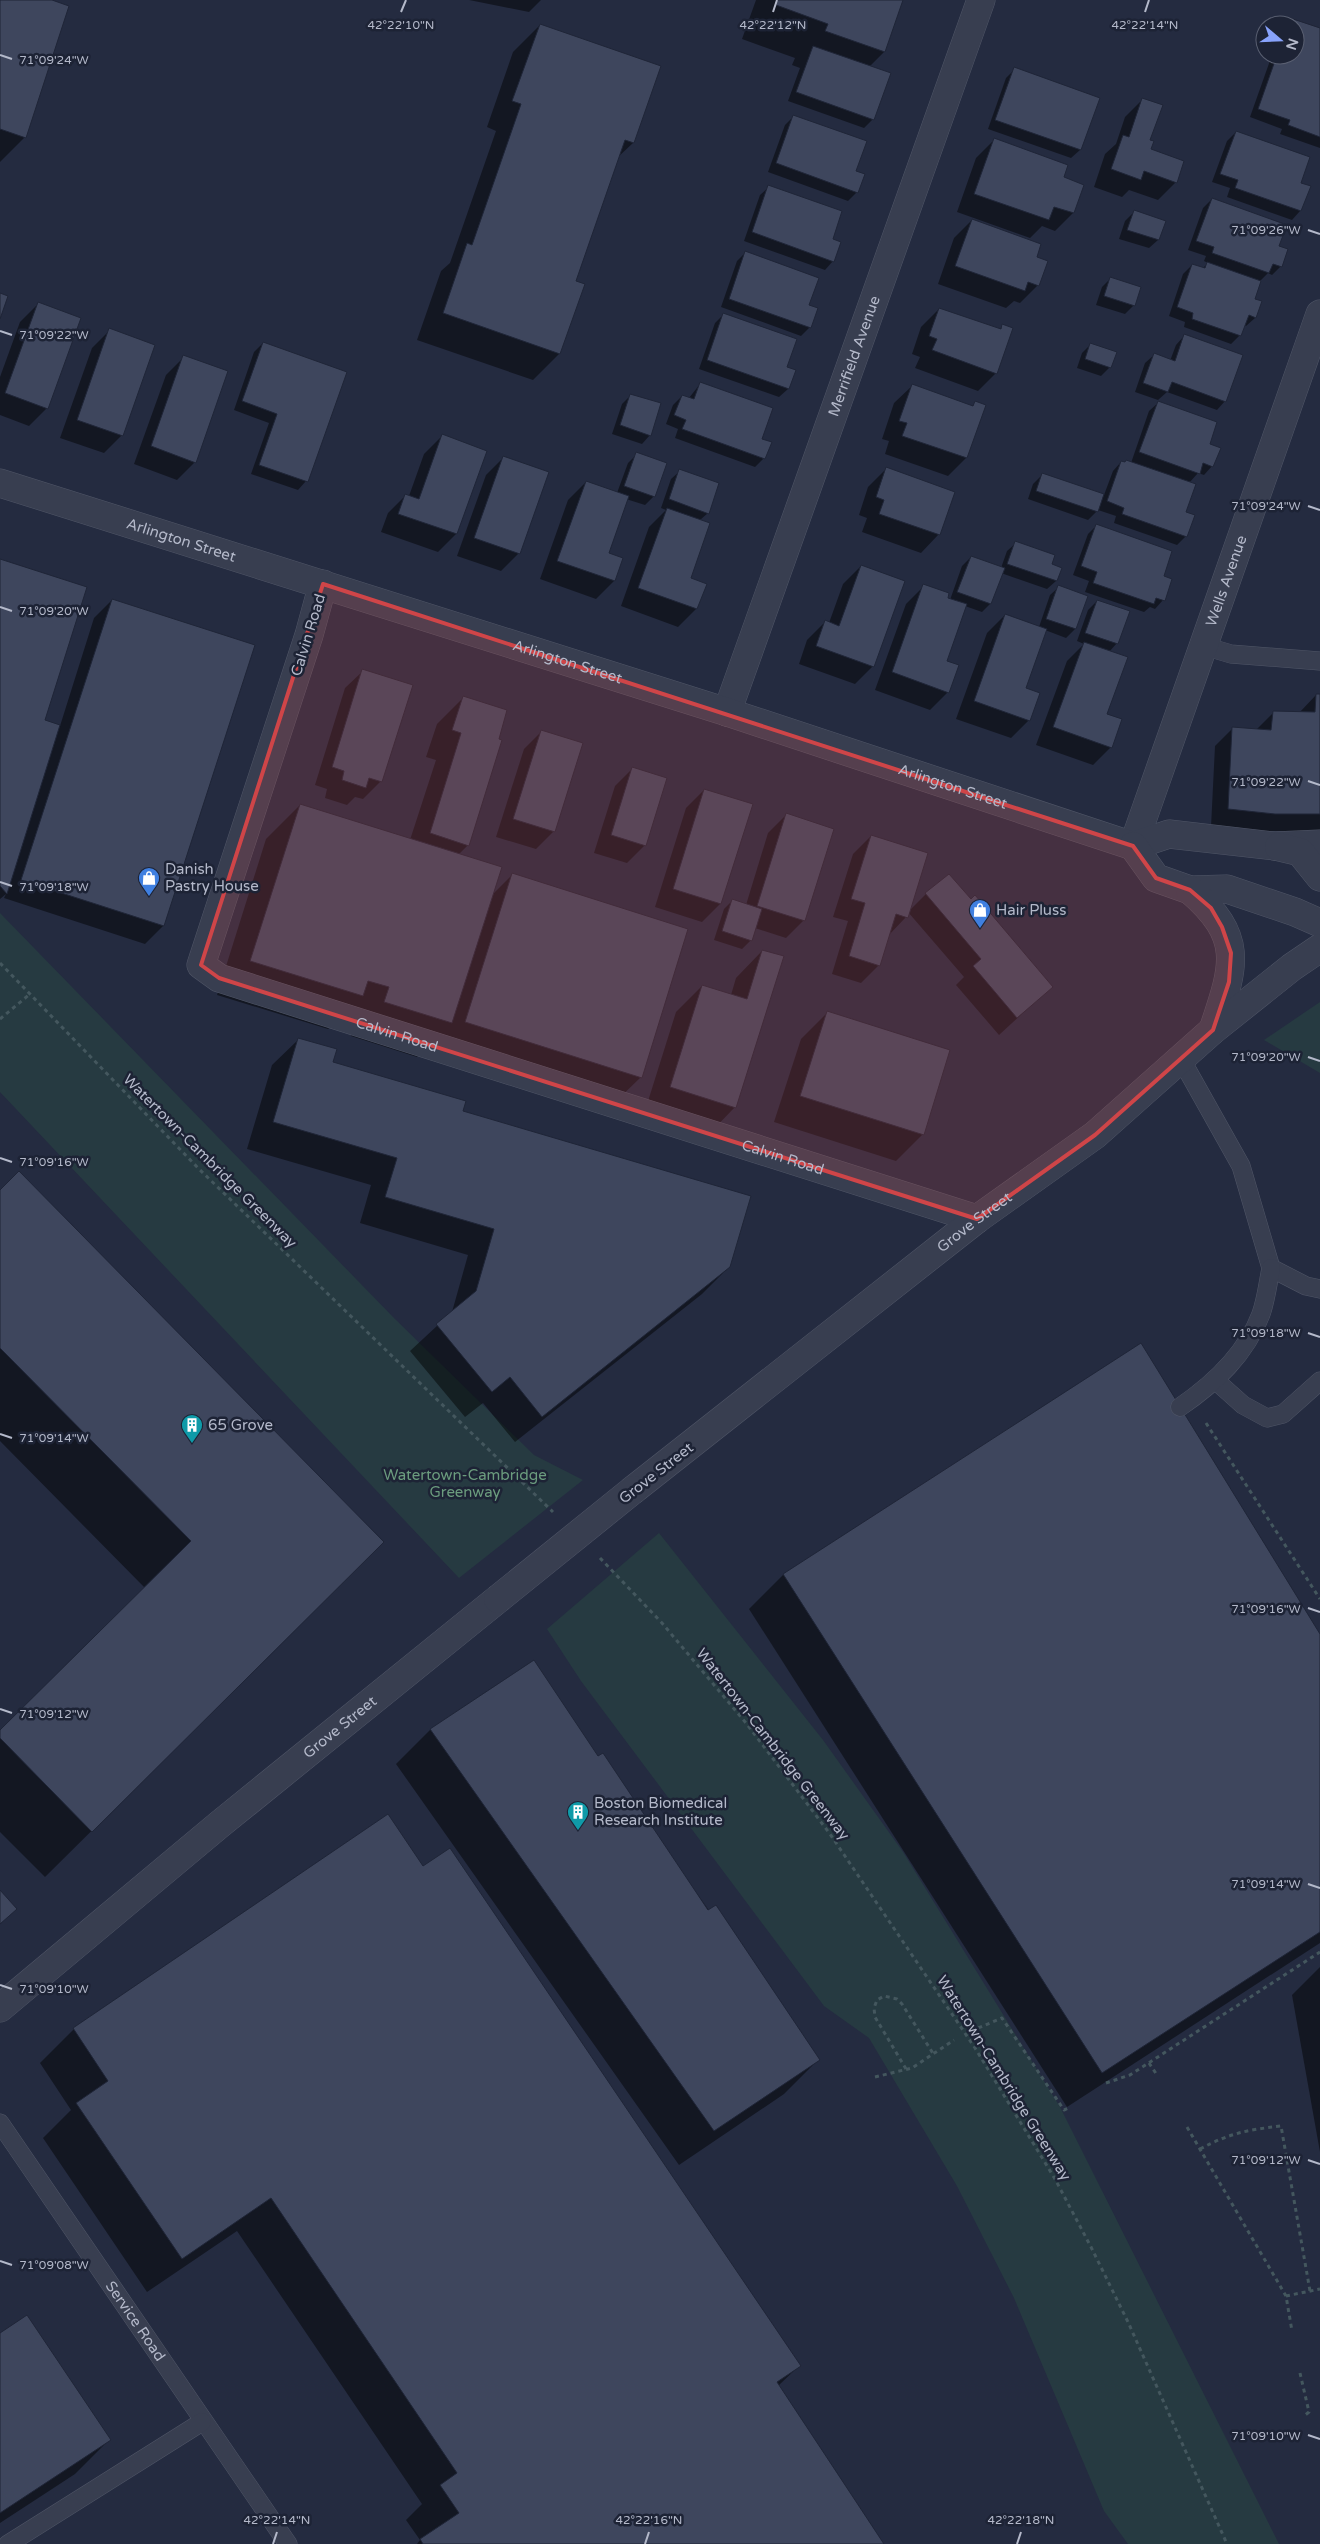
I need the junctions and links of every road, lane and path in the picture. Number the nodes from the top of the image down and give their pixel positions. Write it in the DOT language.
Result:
graph roads {
  1 [pos="982,0"];
  2 [pos="1320,314"];
  3 [pos="0,483"];
  4 [pos="323,584"];
  5 [pos="1204,646"];
  6 [pos="1320,661"];
  7 [pos="727,712"];
  8 [pos="1320,844"];
  9 [pos="1133,846"];
  10 [pos="1274,846"];
  11 [pos="1320,877"];
  12 [pos="1190,890"];
  13 [pos="1320,923"];
  14 [pos="1320,948"];
  15 [pos="0,963"];
  16 [pos="30,994"];
  17 [pos="0,1019"];
  18 [pos="1213,1030"];
  19 [pos="1181,1059"];
  20 [pos="976,1219"];
  21 [pos="1271,1268"];
  22 [pos="1320,1289"];
  23 [pos="1215,1380"];
  24 [pos="1320,1381"];
  25 [pos="1180,1407"];
  26 [pos="1206,1423"];
  27 [pos="554,1513"];
  28 [pos="596,1554"];
  29 [pos="1320,1599"];
  30 [pos="1320,1952"];
  31 [pos="0,2008"];
  32 [pos="971,2031"];
  33 [pos="954,2040"];
  34 [pos="934,2054"];
  35 [pos="1149,2063"];
  36 [pos="906,2070"];
  37 [pos="1158,2075"];
  38 [pos="875,2077"];
  39 [pos="1106,2083"];
  40 [pos="1069,2108"];
  41 [pos="0,2123"];
  42 [pos="1186,2127"];
  43 [pos="1200,2150"];
  44 [pos="1320,2289"];
  45 [pos="1310,2291"];
  46 [pos="1286,2296"];
  47 [pos="1292,2331"];
  48 [pos="1300,2373"];
  49 [pos="1304,2416"];
  50 [pos="202,2422"];
  51 [pos="8,2544"];
  52 [pos="288,2544"];
  53 [pos="1227,2544"];
  1 -- 7 [label="street, Merrifield Avenue"];
  2 -- 5 [label="street, Wells Avenue"];
  3 -- 4 [label="street, Arlington Street"];
  4 -- 7 [label="street, Arlington Street"];
  4 -- 20 [label="street, Calvin Road"];
  5 -- 6 [label="lane"];
  5 -- 9 [label="street, Wells Avenue"];
  7 -- 9 [label="street, Arlington Street"];
  8 -- 10 [label="street"];
  9 -- 10 [label="street"];
  9 -- 12 [label="street"];
  10 -- 11 [label="street"];
  12 -- 13 [label="street"];
  12 -- 18 [label="street"];
  14 -- 18 [label="street, Grove Street"];
  15 -- 16 [label="path, Watertown-Cambridge Greenway"];
  16 -- 17 [label="path"];
  16 -- 27 [label="path, Watertown-Cambridge Greenway"];
  18 -- 19 [label="street, Grove Street"];
  19 -- 20 [label="street, Grove Street"];
  19 -- 21 [label="lane"];
  20 -- 31 [label="street, Grove Street, bridge"];
  21 -- 22 [label="lane"];
  21 -- 23 [label="lane"];
  23 -- 24 [label="lane"];
  23 -- 25 [label="lane"];
  26 -- 29 [label="path"];
  28 -- 53 [label="path, Watertown-Cambridge Greenway"];
  30 -- 35 [label="path"];
  32 -- 40 [label="path"];
  33 -- 34 [label="path"];
  34 -- 36 [label="path"];
  34 -- 36 [label="path"];
  35 -- 37 [label="path"];
  35 -- 39 [label="path"];
  36 -- 38 [label="path"];
  41 -- 50 [label="lane, Service Road"];
  42 -- 43 [label="path"];
  43 -- 45 [label="path"];
  43 -- 46 [label="path"];
  44 -- 45 [label="path"];
  45 -- 46 [label="path"];
  46 -- 47 [label="path"];
  48 -- 49 [label="path"];
  50 -- 51 [label="lane"];
  50 -- 52 [label="lane, Service Road"];
}
